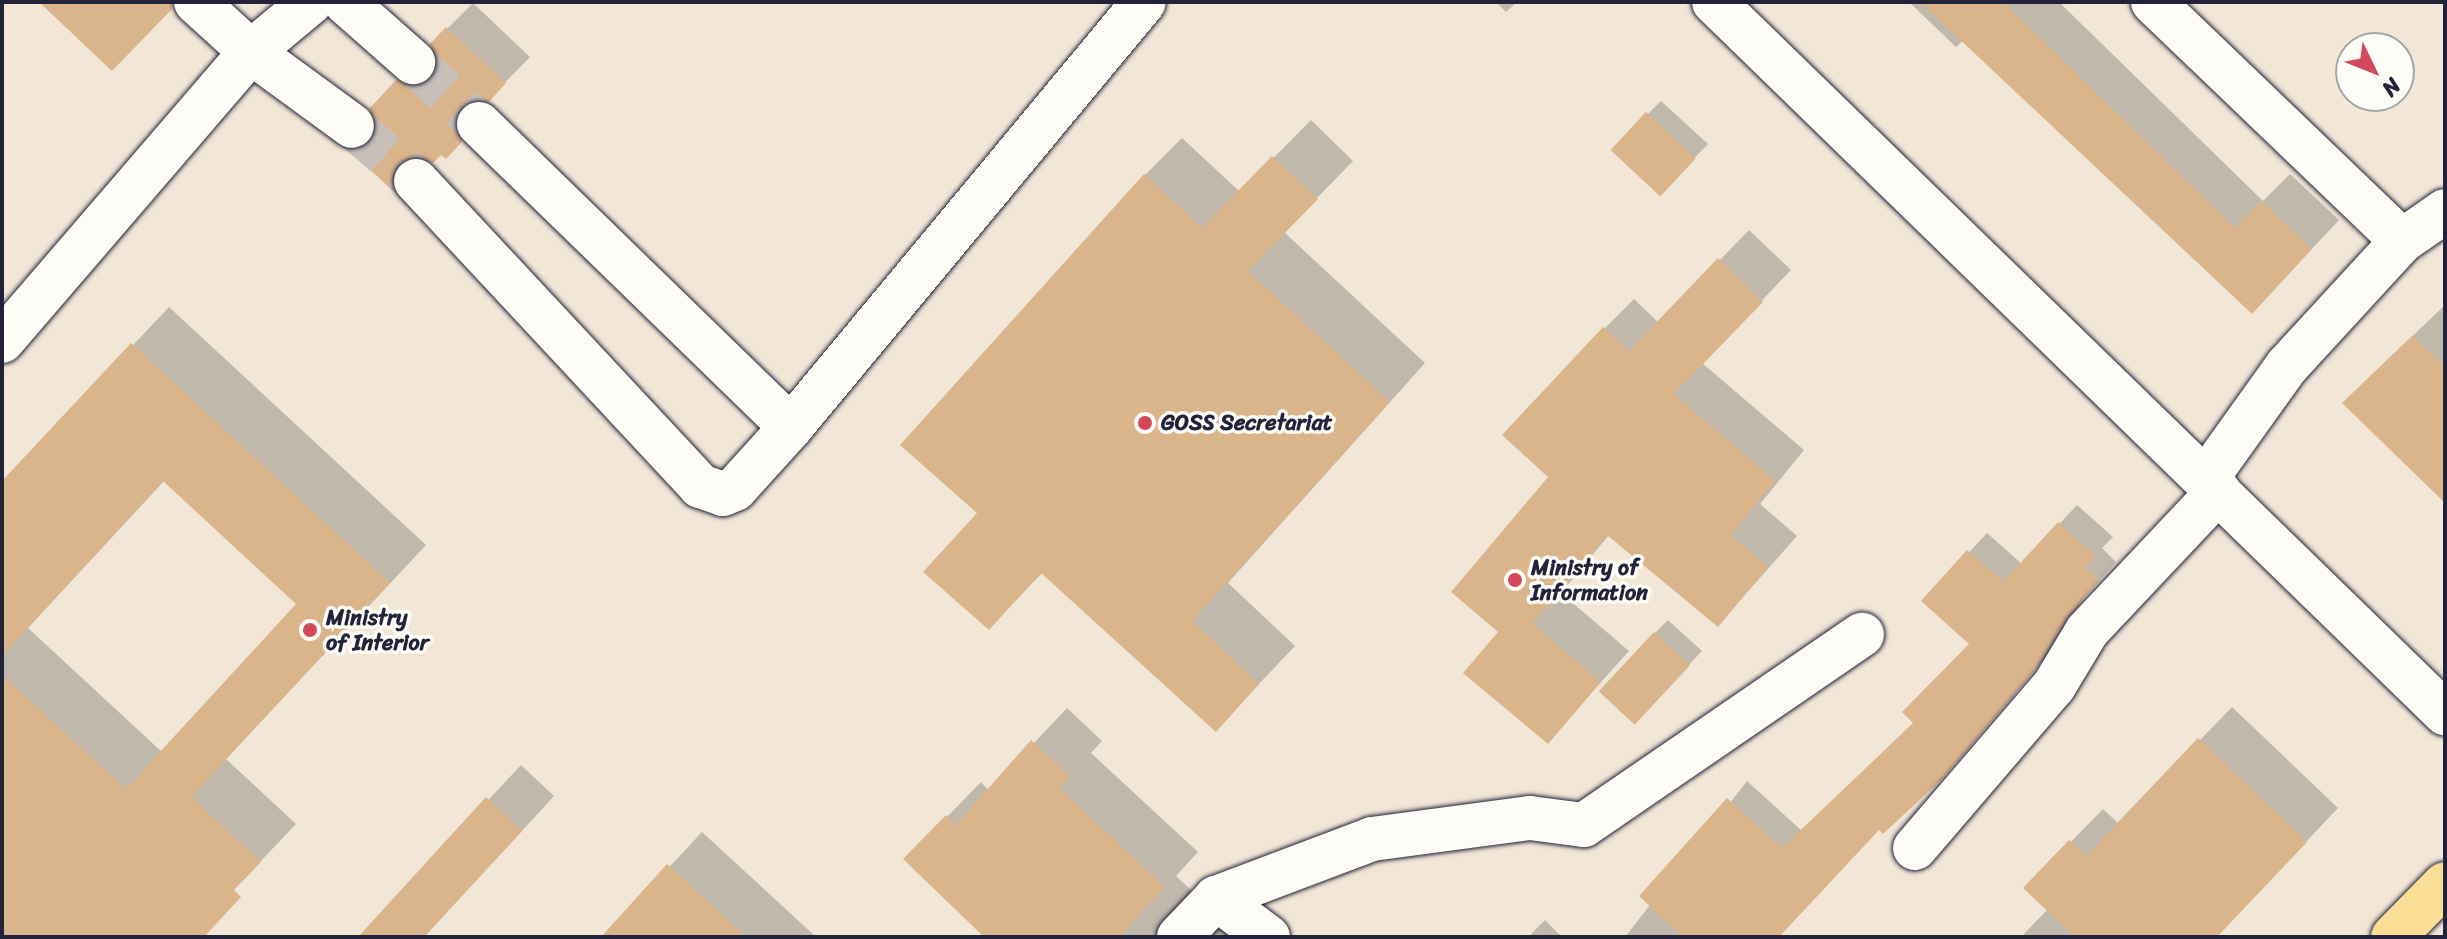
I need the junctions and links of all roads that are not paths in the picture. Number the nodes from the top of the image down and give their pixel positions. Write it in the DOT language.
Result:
graph roads {
  1 [pos="196,2"];
  2 [pos="311,2"];
  3 [pos="345,2"];
  4 [pos="1144,2"];
  5 [pos="1714,2"];
  6 [pos="2153,2"];
  7 [pos="251,52"];
  8 [pos="413,62"];
  9 [pos="479,124"];
  10 [pos="352,126"];
  11 [pos="416,181"];
  12 [pos="2445,211"];
  13 [pos="2402,241"];
  14 [pos="2,341"];
  15 [pos="791,427"];
  16 [pos="2213,485"];
  17 [pos="1862,635"];
  18 [pos="2445,713"];
  19 [pos="1915,848"];
  20 [pos="2445,884"];
  21 [pos="1216,898"];
  22 [pos="1179,937"];
  23 [pos="1268,937"];
  24 [pos="2393,937"];
  1 -- 7 [label="street"];
  2 -- 7 [label="street"];
  3 -- 8 [label="street"];
  4 -- 15 [label="street"];
  5 -- 16 [label="street"];
  6 -- 13 [label="street"];
  7 -- 10 [label="street"];
  7 -- 14 [label="street"];
  9 -- 15 [label="street"];
  11 -- 15 [label="street"];
  12 -- 13 [label="street"];
  13 -- 16 [label="street"];
  16 -- 18 [label="street"];
  16 -- 19 [label="street"];
  17 -- 21 [label="street"];
  20 -- 24 [label="main road"];
  21 -- 22 [label="street"];
  21 -- 23 [label="street"];
}
